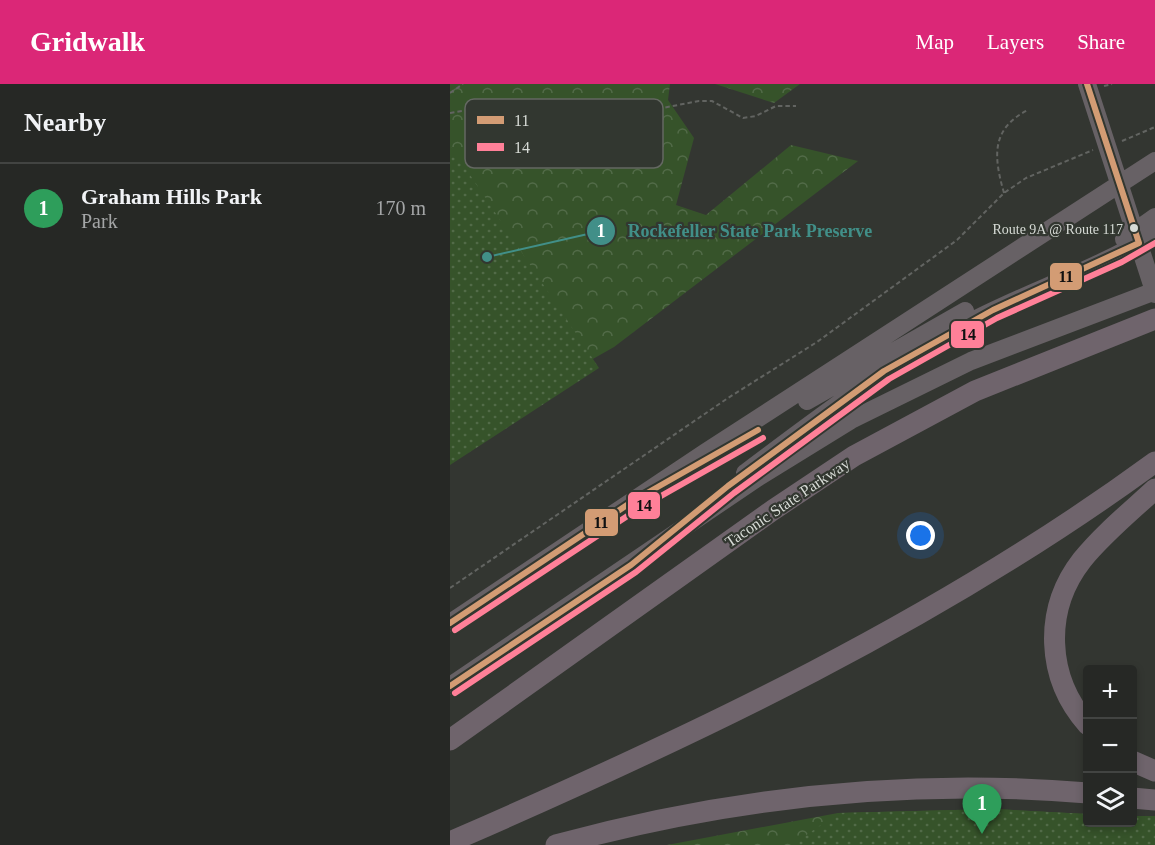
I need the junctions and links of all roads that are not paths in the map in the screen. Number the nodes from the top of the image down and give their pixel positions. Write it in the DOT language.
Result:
graph roads {
  1 [pos="1087,84"];
  2 [pos="1155,161"];
  3 [pos="1155,217"];
  4 [pos="1155,233"];
  5 [pos="1138,237"];
  6 [pos="1155,292"];
  7 [pos="1155,319"];
  8 [pos="1151,465"];
  9 [pos="1155,489"];
  10 [pos="633,501"];
  11 [pos="631,565"];
  12 [pos="450,623"];
  13 [pos="450,686"];
  14 [pos="1083,719"];
  15 [pos="450,741"];
  16 [pos="1137,762"];
  17 [pos="1155,771"];
  18 [pos="1083,793"];
  19 [pos="1137,798"];
  20 [pos="1155,800"];
  21 [pos="450,842"];
  22 [pos="556,845"];
  1 -- 5 [label="main road"];
  2 -- 10 [label="main road"];
  3 -- 5 [label="main road"];
  4 -- 5 [label="main road"];
  5 -- 6 [label="main road"];
  5 -- 10 [label="main road"];
  5 -- 11 [label="main road"];
  6 -- 11 [label="main road"];
  7 -- 15 [label="highway, Taconic State Parkway"];
  8 -- 21 [label="highway"];
  9 -- 14 [label="highway"];
  10 -- 12 [label="main road"];
  11 -- 13 [label="main road"];
  16 -- 17 [label="highway"];
  18 -- 22 [label="highway"];
  19 -- 20 [label="highway"];
}
